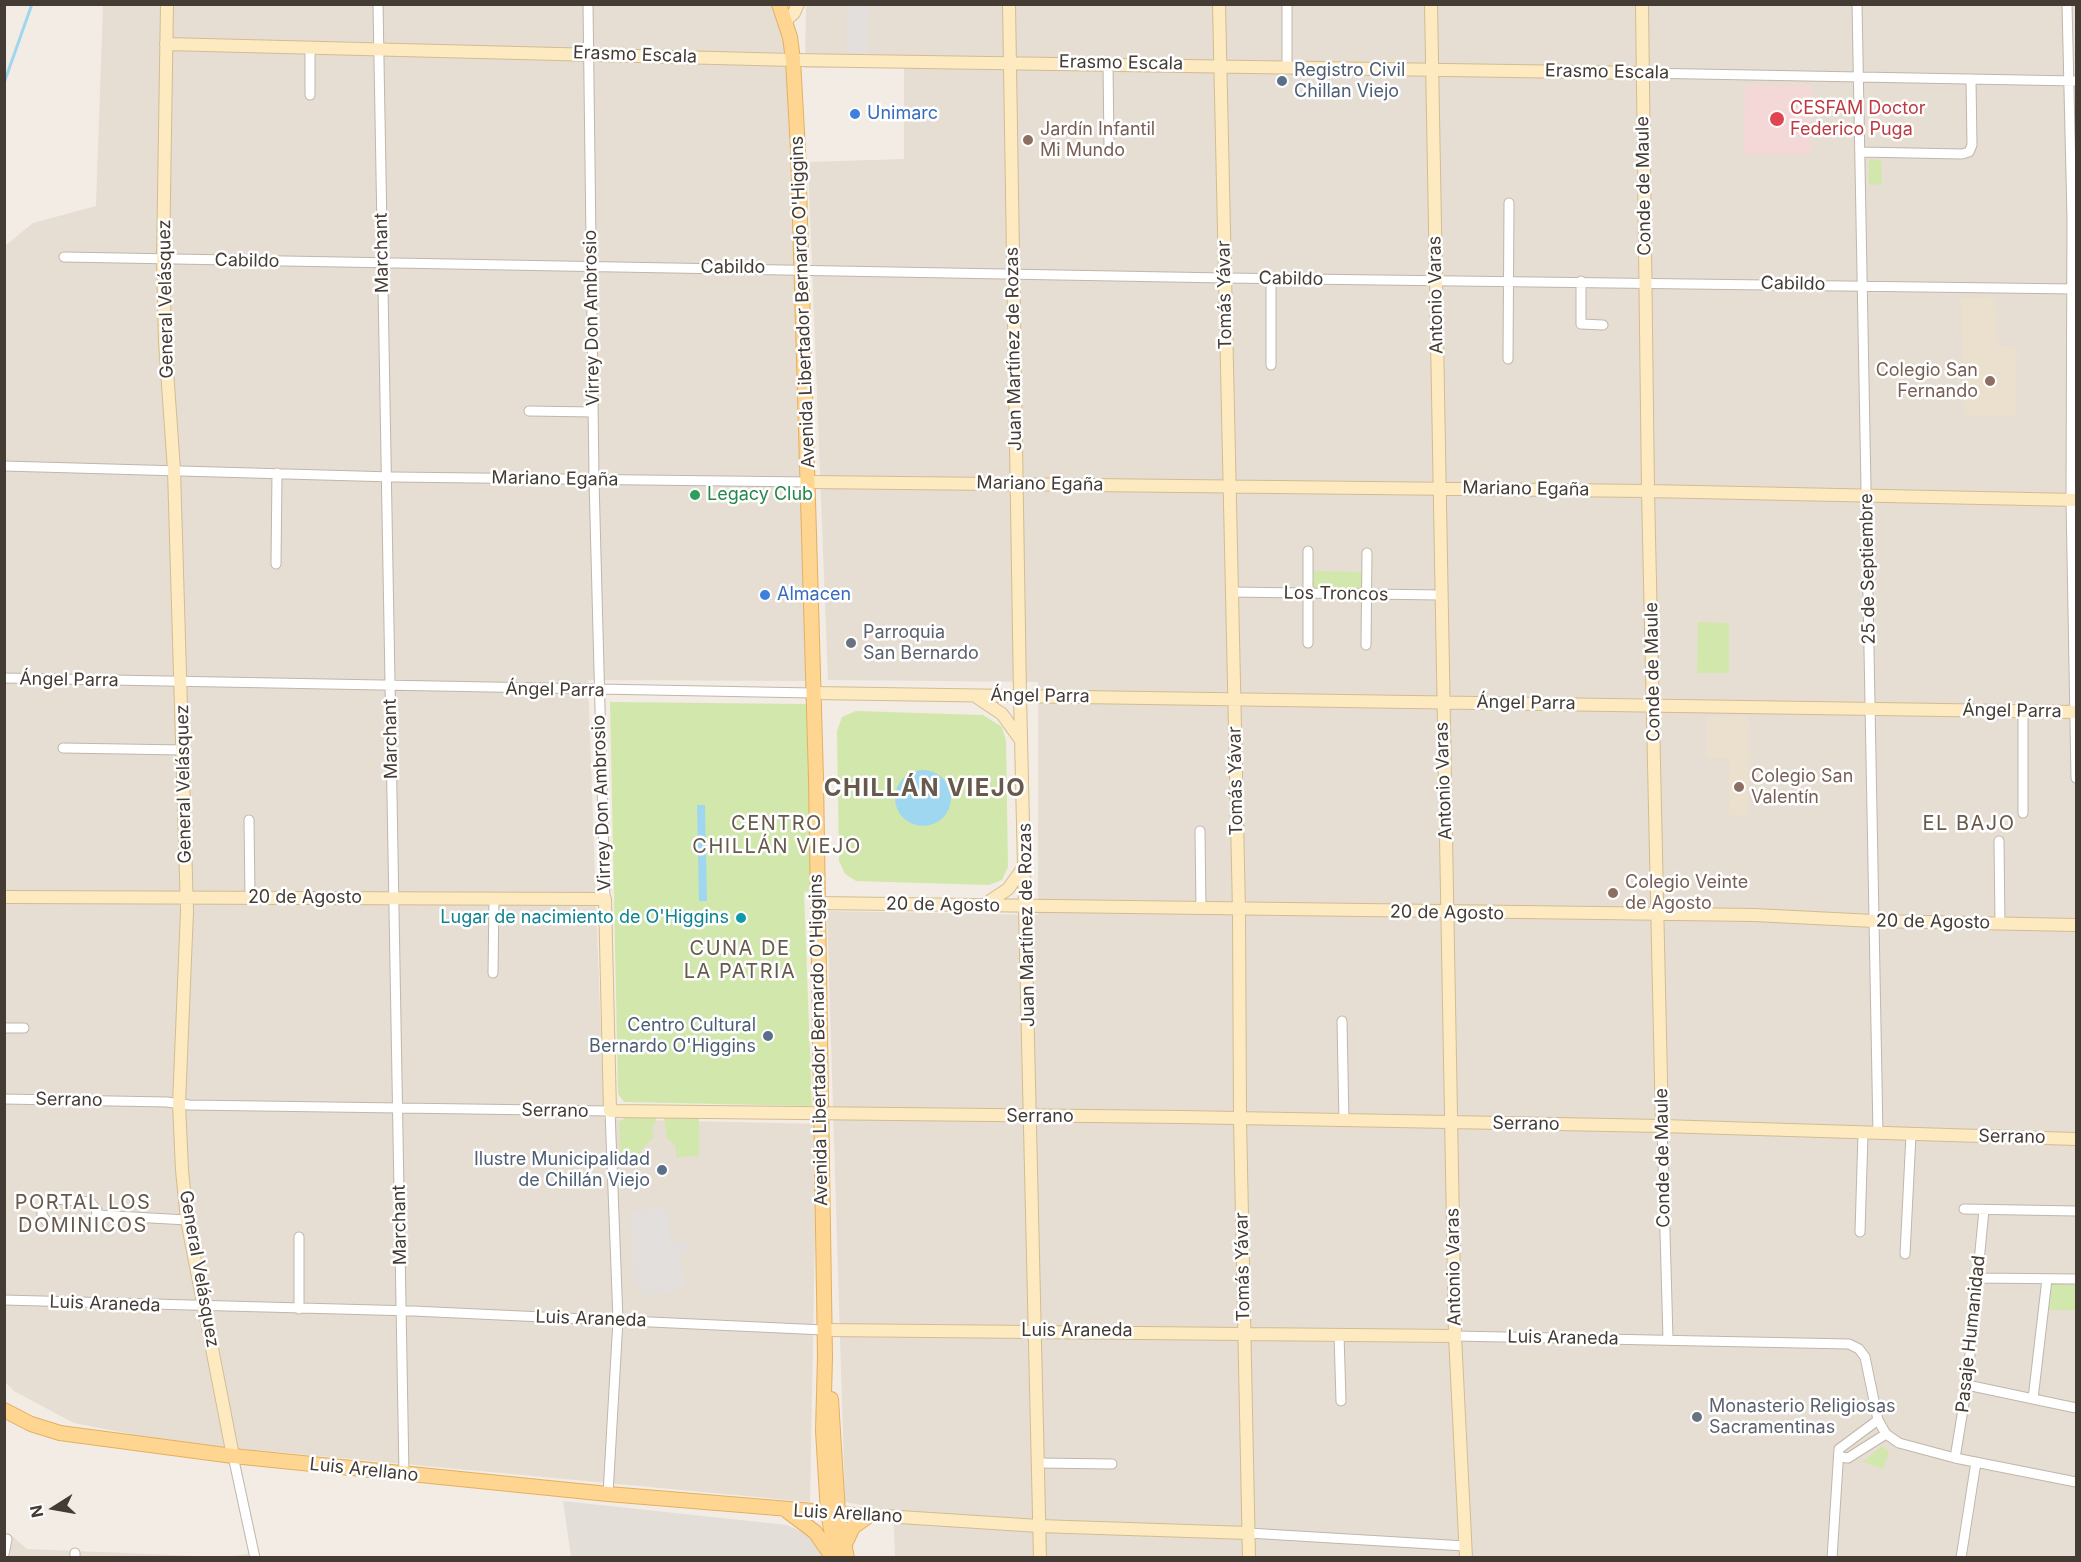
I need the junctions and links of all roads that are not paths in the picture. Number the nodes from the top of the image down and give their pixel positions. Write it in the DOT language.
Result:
graph roads {
  1 [pos="167,4"];
  2 [pos="378,4"];
  3 [pos="588,4"];
  4 [pos="779,4"];
  5 [pos="798,4"];
  6 [pos="1009,4"];
  7 [pos="1219,4"];
  8 [pos="1287,4"];
  9 [pos="1431,4"];
  10 [pos="1642,4"];
  11 [pos="1857,4"];
  12 [pos="2067,4"];
  13 [pos="785,21"];
  14 [pos="166,44"];
  15 [pos="310,49"];
  16 [pos="378,52"];
  17 [pos="589,54"];
  18 [pos="793,60"];
  19 [pos="1010,62"];
  20 [pos="1108,63"];
  21 [pos="1220,65"];
  22 [pos="1287,66"];
  23 [pos="1432,69"];
  24 [pos="1643,73"];
  25 [pos="1859,77"];
  26 [pos="1971,79"];
  27 [pos="2073,81"];
  28 [pos="310,95"];
  29 [pos="2073,141"];
  30 [pos="1109,147"];
  31 [pos="1860,152"];
  32 [pos="1509,203"];
  33 [pos="2074,218"];
  34 [pos="64,257"];
  35 [pos="164,259"];
  36 [pos="382,264"];
  37 [pos="591,267"];
  38 [pos="802,269"];
  39 [pos="1013,274"];
  40 [pos="1225,278"];
  41 [pos="1271,278"];
  42 [pos="1436,280"];
  43 [pos="1509,281"];
  44 [pos="1581,282"];
  45 [pos="1645,282"];
  46 [pos="1863,284"];
  47 [pos="2073,289"];
  48 [pos="1603,325"];
  49 [pos="1508,358"];
  50 [pos="1271,365"];
  51 [pos="529,411"];
  52 [pos="593,412"];
  53 [pos="4,466"];
  54 [pos="174,470"];
  55 [pos="277,473"];
  56 [pos="386,477"];
  57 [pos="594,479"];
  58 [pos="809,482"];
  59 [pos="1017,483"];
  60 [pos="1229,486"];
  61 [pos="1439,488"];
  62 [pos="1648,490"];
  63 [pos="1866,496"];
  64 [pos="2074,500"];
  65 [pos="1308,551"];
  66 [pos="1367,553"];
  67 [pos="276,564"];
  68 [pos="1232,592"];
  69 [pos="1308,593"];
  70 [pos="1367,594"];
  71 [pos="1440,595"];
  72 [pos="1308,643"];
  73 [pos="1366,645"];
  74 [pos="4,678"];
  75 [pos="182,682"];
  76 [pos="390,687"];
  77 [pos="599,691"];
  78 [pos="813,693"];
  79 [pos="973,695"];
  80 [pos="1020,695"];
  81 [pos="1234,698"];
  82 [pos="1442,702"];
  83 [pos="1653,705"];
  84 [pos="1870,709"];
  85 [pos="2023,711"];
  86 [pos="2076,712"];
  87 [pos="1022,743"];
  88 [pos="63,748"];
  89 [pos="183,750"];
  90 [pos="2076,778"];
  91 [pos="2023,813"];
  92 [pos="249,820"];
  93 [pos="1200,831"];
  94 [pos="1999,841"];
  95 [pos="1026,864"];
  96 [pos="4,897"];
  97 [pos="394,897"];
  98 [pos="186,898"];
  99 [pos="250,898"];
  100 [pos="494,898"];
  101 [pos="606,899"];
  102 [pos="817,903"];
  103 [pos="983,906"];
  104 [pos="1027,907"];
  105 [pos="1201,909"];
  106 [pos="1239,910"];
  107 [pos="1448,913"];
  108 [pos="1658,915"];
  109 [pos="1874,921"];
  110 [pos="2000,924"];
  111 [pos="2076,926"];
  112 [pos="493,973"];
  113 [pos="1342,1021"];
  114 [pos="4,1028"];
  115 [pos="24,1028"];
  116 [pos="4,1099"];
  117 [pos="179,1104"];
  118 [pos="398,1108"];
  119 [pos="610,1111"];
  120 [pos="820,1114"];
  121 [pos="1031,1117"];
  122 [pos="1240,1119"];
  123 [pos="1344,1121"];
  124 [pos="1451,1123"];
  125 [pos="1662,1126"];
  126 [pos="1863,1134"];
  127 [pos="1878,1134"];
  128 [pos="1911,1135"];
  129 [pos="2076,1138"];
  130 [pos="1964,1209"];
  131 [pos="1984,1210"];
  132 [pos="2076,1211"];
  133 [pos="97,1215"];
  134 [pos="187,1220"];
  135 [pos="1860,1232"];
  136 [pos="299,1237"];
  137 [pos="1905,1254"];
  138 [pos="1978,1278"];
  139 [pos="2047,1279"];
  140 [pos="2076,1280"];
  141 [pos="4,1300"];
  142 [pos="206,1307"];
  143 [pos="299,1309"];
  144 [pos="402,1311"];
  145 [pos="618,1320"];
  146 [pos="824,1330"];
  147 [pos="1036,1330"];
  148 [pos="1244,1332"];
  149 [pos="1339,1334"];
  150 [pos="1455,1336"];
  151 [pos="1668,1339"];
  152 [pos="1967,1385"];
  153 [pos="2033,1399"];
  154 [pos="1341,1401"];
  155 [pos="2076,1408"];
  156 [pos="4,1410"];
  157 [pos="1878,1420"];
  158 [pos="1886,1434"];
  159 [pos="233,1456"];
  160 [pos="1839,1457"];
  161 [pos="1955,1458"];
  162 [pos="1976,1462"];
  163 [pos="1039,1463"];
  164 [pos="1113,1464"];
  165 [pos="404,1474"];
  166 [pos="2076,1482"];
  167 [pos="608,1494"];
  168 [pos="785,1510"];
  169 [pos="833,1513"];
  170 [pos="870,1515"];
  171 [pos="1039,1526"];
  172 [pos="1248,1533"];
  173 [pos="7,1539"];
  174 [pos="1466,1552"];
  175 [pos="4,1554"];
  176 [pos="840,1554"];
  177 [pos="255,1557"];
  178 [pos="1040,1557"];
  179 [pos="1249,1557"];
  180 [pos="1832,1557"];
  181 [pos="1961,1557"];
  1 -- 14 [label="street, General Velásquez"];
  2 -- 16 [label="street, Marchant"];
  3 -- 17 [label="street, Virrey Don Ambrosio"];
  4 -- 13 [label="main road, Avenida Libertador Bernardo O'Higgins"];
  5 -- 13 [label="street"];
  6 -- 19 [label="street, Juan Martínez de Rozas"];
  7 -- 21 [label="street, Tomás Yávar"];
  8 -- 22 [label="street"];
  9 -- 23 [label="street, Antonio Varas"];
  10 -- 24 [label="street, Conde de Maule"];
  11 -- 25 [label="street, 25 de Septiembre"];
  12 -- 27 [label="street"];
  13 -- 18 [label="main road, Avenida Libertador Bernardo O'Higgins"];
  14 -- 15 [label="street, Erasmo Escala"];
  14 -- 35 [label="street, General Velásquez"];
  15 -- 16 [label="street, Erasmo Escala"];
  15 -- 28 [label="street"];
  16 -- 17 [label="street, Erasmo Escala"];
  16 -- 36 [label="street, Marchant"];
  17 -- 18 [label="street, Erasmo Escala"];
  17 -- 37 [label="street, Virrey Don Ambrosio"];
  18 -- 19 [label="street, Erasmo Escala"];
  18 -- 38 [label="main road, Avenida Libertador Bernardo O'Higgins"];
  19 -- 20 [label="street, Erasmo Escala"];
  19 -- 39 [label="street, Juan Martínez de Rozas"];
  20 -- 21 [label="street, Erasmo Escala"];
  20 -- 30 [label="street"];
  21 -- 22 [label="street, Erasmo Escala"];
  21 -- 40 [label="street, Tomás Yávar"];
  22 -- 23 [label="street, Erasmo Escala"];
  23 -- 24 [label="street, Erasmo Escala"];
  23 -- 42 [label="street, Antonio Varas"];
  24 -- 25 [label="street, Erasmo Escala"];
  24 -- 45 [label="street, Conde de Maule"];
  25 -- 26 [label="street, Erasmo Escala"];
  25 -- 31 [label="street, 25 de Septiembre"];
  26 -- 27 [label="street, Erasmo Escala"];
  26 -- 31 [label="street"];
  27 -- 29 [label="street"];
  29 -- 33 [label="street"];
  31 -- 46 [label="street, 25 de Septiembre"];
  32 -- 43 [label="street"];
  33 -- 47 [label="street"];
  34 -- 35 [label="street, Cabildo"];
  35 -- 36 [label="street, Cabildo"];
  35 -- 54 [label="street, General Velásquez"];
  36 -- 37 [label="street, Cabildo"];
  36 -- 56 [label="street, Marchant"];
  37 -- 38 [label="street, Cabildo"];
  37 -- 52 [label="street, Virrey Don Ambrosio"];
  38 -- 39 [label="street, Cabildo"];
  38 -- 58 [label="main road, Avenida Libertador Bernardo O'Higgins"];
  39 -- 40 [label="street, Cabildo"];
  39 -- 59 [label="street, Juan Martínez de Rozas"];
  40 -- 41 [label="street, Cabildo"];
  40 -- 60 [label="street, Tomás Yávar"];
  41 -- 42 [label="street, Cabildo"];
  41 -- 50 [label="street"];
  42 -- 43 [label="street, Cabildo"];
  42 -- 61 [label="street, Antonio Varas"];
  43 -- 44 [label="street, Cabildo"];
  43 -- 49 [label="street"];
  44 -- 45 [label="street, Cabildo"];
  44 -- 48 [label="street"];
  45 -- 46 [label="street, Cabildo"];
  45 -- 62 [label="street, Conde de Maule"];
  46 -- 47 [label="street, Cabildo"];
  46 -- 63 [label="street, 25 de Septiembre"];
  47 -- 64 [label="street"];
  51 -- 52 [label="street"];
  52 -- 57 [label="street, Virrey Don Ambrosio"];
  53 -- 54 [label="street, Mariano Egaña"];
  54 -- 55 [label="street, Mariano Egaña"];
  54 -- 75 [label="street, General Velásquez"];
  55 -- 56 [label="street, Mariano Egaña"];
  55 -- 67 [label="street"];
  56 -- 57 [label="street, Mariano Egaña"];
  56 -- 76 [label="street, Marchant"];
  57 -- 58 [label="street, Mariano Egaña"];
  57 -- 77 [label="street, Virrey Don Ambrosio"];
  58 -- 59 [label="street, Mariano Egaña"];
  58 -- 78 [label="main road, Avenida Libertador Bernardo O'Higgins"];
  59 -- 60 [label="street, Mariano Egaña"];
  59 -- 80 [label="street, Juan Martínez de Rozas"];
  60 -- 61 [label="street, Mariano Egaña"];
  60 -- 68 [label="street, Tomás Yávar"];
  61 -- 62 [label="street, Mariano Egaña"];
  61 -- 71 [label="street, Antonio Varas"];
  62 -- 63 [label="street, Mariano Egaña"];
  62 -- 83 [label="street, Conde de Maule"];
  63 -- 64 [label="street, Mariano Egaña"];
  63 -- 84 [label="street, 25 de Septiembre"];
  64 -- 86 [label="street"];
  65 -- 69 [label="street"];
  66 -- 70 [label="street"];
  68 -- 69 [label="street, Los Troncos"];
  68 -- 81 [label="street, Tomás Yávar"];
  69 -- 70 [label="street, Los Troncos"];
  69 -- 72 [label="street"];
  70 -- 71 [label="street, Los Troncos"];
  70 -- 73 [label="street"];
  71 -- 82 [label="street, Antonio Varas"];
  74 -- 75 [label="street, Ángel Parra"];
  75 -- 76 [label="street, Ángel Parra"];
  75 -- 89 [label="street, General Velásquez"];
  76 -- 77 [label="street, Ángel Parra"];
  76 -- 97 [label="street, Marchant"];
  77 -- 78 [label="street, Ángel Parra"];
  77 -- 101 [label="street, Virrey Don Ambrosio"];
  78 -- 79 [label="street, Ángel Parra"];
  78 -- 102 [label="main road, Avenida Libertador Bernardo O'Higgins"];
  79 -- 80 [label="street, Ángel Parra"];
  79 -- 87 [label="street"];
  80 -- 81 [label="street, Ángel Parra"];
  80 -- 87 [label="street, Juan Martínez de Rozas"];
  81 -- 82 [label="street, Ángel Parra"];
  81 -- 106 [label="street, Tomás Yávar"];
  82 -- 83 [label="street, Ángel Parra"];
  82 -- 107 [label="street, Antonio Varas"];
  83 -- 84 [label="street, Ángel Parra"];
  83 -- 108 [label="street, Conde de Maule"];
  84 -- 85 [label="street, Ángel Parra"];
  84 -- 109 [label="street, 25 de Septiembre"];
  85 -- 86 [label="street, Ángel Parra"];
  85 -- 91 [label="street"];
  86 -- 90 [label="street"];
  87 -- 95 [label="street, Juan Martínez de Rozas"];
  88 -- 89 [label="street"];
  89 -- 98 [label="street, General Velásquez"];
  92 -- 99 [label="street"];
  93 -- 105 [label="street"];
  94 -- 110 [label="street"];
  95 -- 103 [label="street"];
  95 -- 104 [label="street, Juan Martínez de Rozas"];
  96 -- 98 [label="street, 20 de Agosto"];
  97 -- 99 [label="street, 20 de Agosto"];
  97 -- 100 [label="street, 20 de Agosto"];
  97 -- 118 [label="street, Marchant"];
  98 -- 99 [label="street, 20 de Agosto"];
  98 -- 117 [label="street, General Velásquez"];
  100 -- 101 [label="street, 20 de Agosto"];
  100 -- 112 [label="street"];
  101 -- 119 [label="street, Virrey Don Ambrosio"];
  102 -- 103 [label="street, 20 de Agosto"];
  102 -- 120 [label="main road, Avenida Libertador Bernardo O'Higgins"];
  103 -- 104 [label="street, 20 de Agosto"];
  104 -- 105 [label="street, 20 de Agosto"];
  104 -- 121 [label="street, Juan Martínez de Rozas"];
  105 -- 106 [label="street, 20 de Agosto"];
  106 -- 107 [label="street, 20 de Agosto"];
  106 -- 122 [label="street, Tomás Yávar"];
  107 -- 108 [label="street, 20 de Agosto"];
  107 -- 124 [label="street, Antonio Varas"];
  108 -- 109 [label="street, 20 de Agosto"];
  108 -- 125 [label="street, Conde de Maule"];
  109 -- 110 [label="street, 20 de Agosto"];
  109 -- 127 [label="street, 25 de Septiembre"];
  110 -- 111 [label="street, 20 de Agosto"];
  113 -- 123 [label="street"];
  114 -- 115 [label="street"];
  116 -- 117 [label="street, Serrano"];
  117 -- 118 [label="street, Serrano"];
  117 -- 134 [label="street, General Velásquez"];
  118 -- 119 [label="street, Serrano"];
  118 -- 144 [label="street, Marchant"];
  119 -- 120 [label="street, Serrano"];
  119 -- 145 [label="street, Virrey Don Ambrosio"];
  120 -- 121 [label="street, Serrano"];
  120 -- 146 [label="main road, Avenida Libertador Bernardo O'Higgins"];
  121 -- 122 [label="street, Serrano"];
  121 -- 147 [label="street, Juan Martínez de Rozas"];
  122 -- 123 [label="street, Serrano"];
  122 -- 148 [label="street, Tomás Yávar"];
  123 -- 124 [label="street, Serrano"];
  124 -- 125 [label="street, Serrano"];
  124 -- 150 [label="street, Antonio Varas"];
  125 -- 126 [label="street, Serrano"];
  125 -- 151 [label="street, Conde de Maule"];
  126 -- 127 [label="street, Serrano"];
  126 -- 135 [label="street"];
  127 -- 128 [label="street, Serrano"];
  128 -- 129 [label="street, Serrano"];
  128 -- 137 [label="street"];
  130 -- 131 [label="street"];
  131 -- 132 [label="street"];
  131 -- 138 [label="street, Pasaje Humanidad"];
  133 -- 133 [label="street"];
  133 -- 134 [label="street"];
  134 -- 142 [label="street, General Velásquez"];
  136 -- 143 [label="street"];
  138 -- 139 [label="street"];
  138 -- 152 [label="street, Pasaje Humanidad"];
  139 -- 140 [label="street"];
  139 -- 153 [label="street"];
  141 -- 142 [label="street, Luis Araneda"];
  142 -- 143 [label="street, Luis Araneda"];
  142 -- 159 [label="street, General Velásquez"];
  143 -- 144 [label="street, Luis Araneda"];
  144 -- 145 [label="street, Luis Araneda"];
  144 -- 165 [label="street, Marchant"];
  145 -- 146 [label="street, Luis Araneda"];
  145 -- 167 [label="street, Virrey Don Ambrosio"];
  146 -- 147 [label="street, Luis Araneda"];
  146 -- 169 [label="main road, Avenida Libertador Bernardo O'Higgins"];
  147 -- 148 [label="street, Luis Araneda"];
  147 -- 163 [label="street, Juan Martínez de Rozas"];
  148 -- 149 [label="street, Luis Araneda"];
  148 -- 172 [label="street, Tomás Yávar"];
  149 -- 150 [label="street, Luis Araneda"];
  149 -- 154 [label="street"];
  150 -- 151 [label="street, Luis Araneda"];
  150 -- 174 [label="street, Antonio Varas"];
  151 -- 157 [label="street, Luis Araneda"];
  152 -- 153 [label="street"];
  152 -- 161 [label="street, Pasaje Humanidad"];
  153 -- 155 [label="street"];
  156 -- 159 [label="main road, Luis Arellano"];
  157 -- 158 [label="street, Luis Araneda"];
  157 -- 160 [label="street"];
  158 -- 160 [label="street"];
  158 -- 161 [label="street"];
  159 -- 165 [label="main road, Luis Arellano"];
  159 -- 177 [label="street, General Velásquez"];
  160 -- 180 [label="street"];
  161 -- 162 [label="street"];
  162 -- 166 [label="street"];
  162 -- 181 [label="street"];
  163 -- 164 [label="street"];
  163 -- 171 [label="street, Juan Martínez de Rozas"];
  165 -- 167 [label="main road, Luis Arellano"];
  167 -- 168 [label="main road, Luis Arellano"];
  168 -- 169 [label="main road, Luis Arellano"];
  168 -- 176 [label="main road"];
  169 -- 170 [label="street, Luis Arellano"];
  169 -- 176 [label="main road, Avenida Libertador Bernardo O'Higgins"];
  170 -- 171 [label="street, Luis Arellano"];
  170 -- 176 [label="main road"];
  171 -- 172 [label="street, Luis Arellano"];
  171 -- 178 [label="street, Juan Martínez de Rozas"];
  172 -- 174 [label="street, Luis Arellano"];
  172 -- 179 [label="street, Tomás Yávar"];
  173 -- 175 [label="street"];
}
